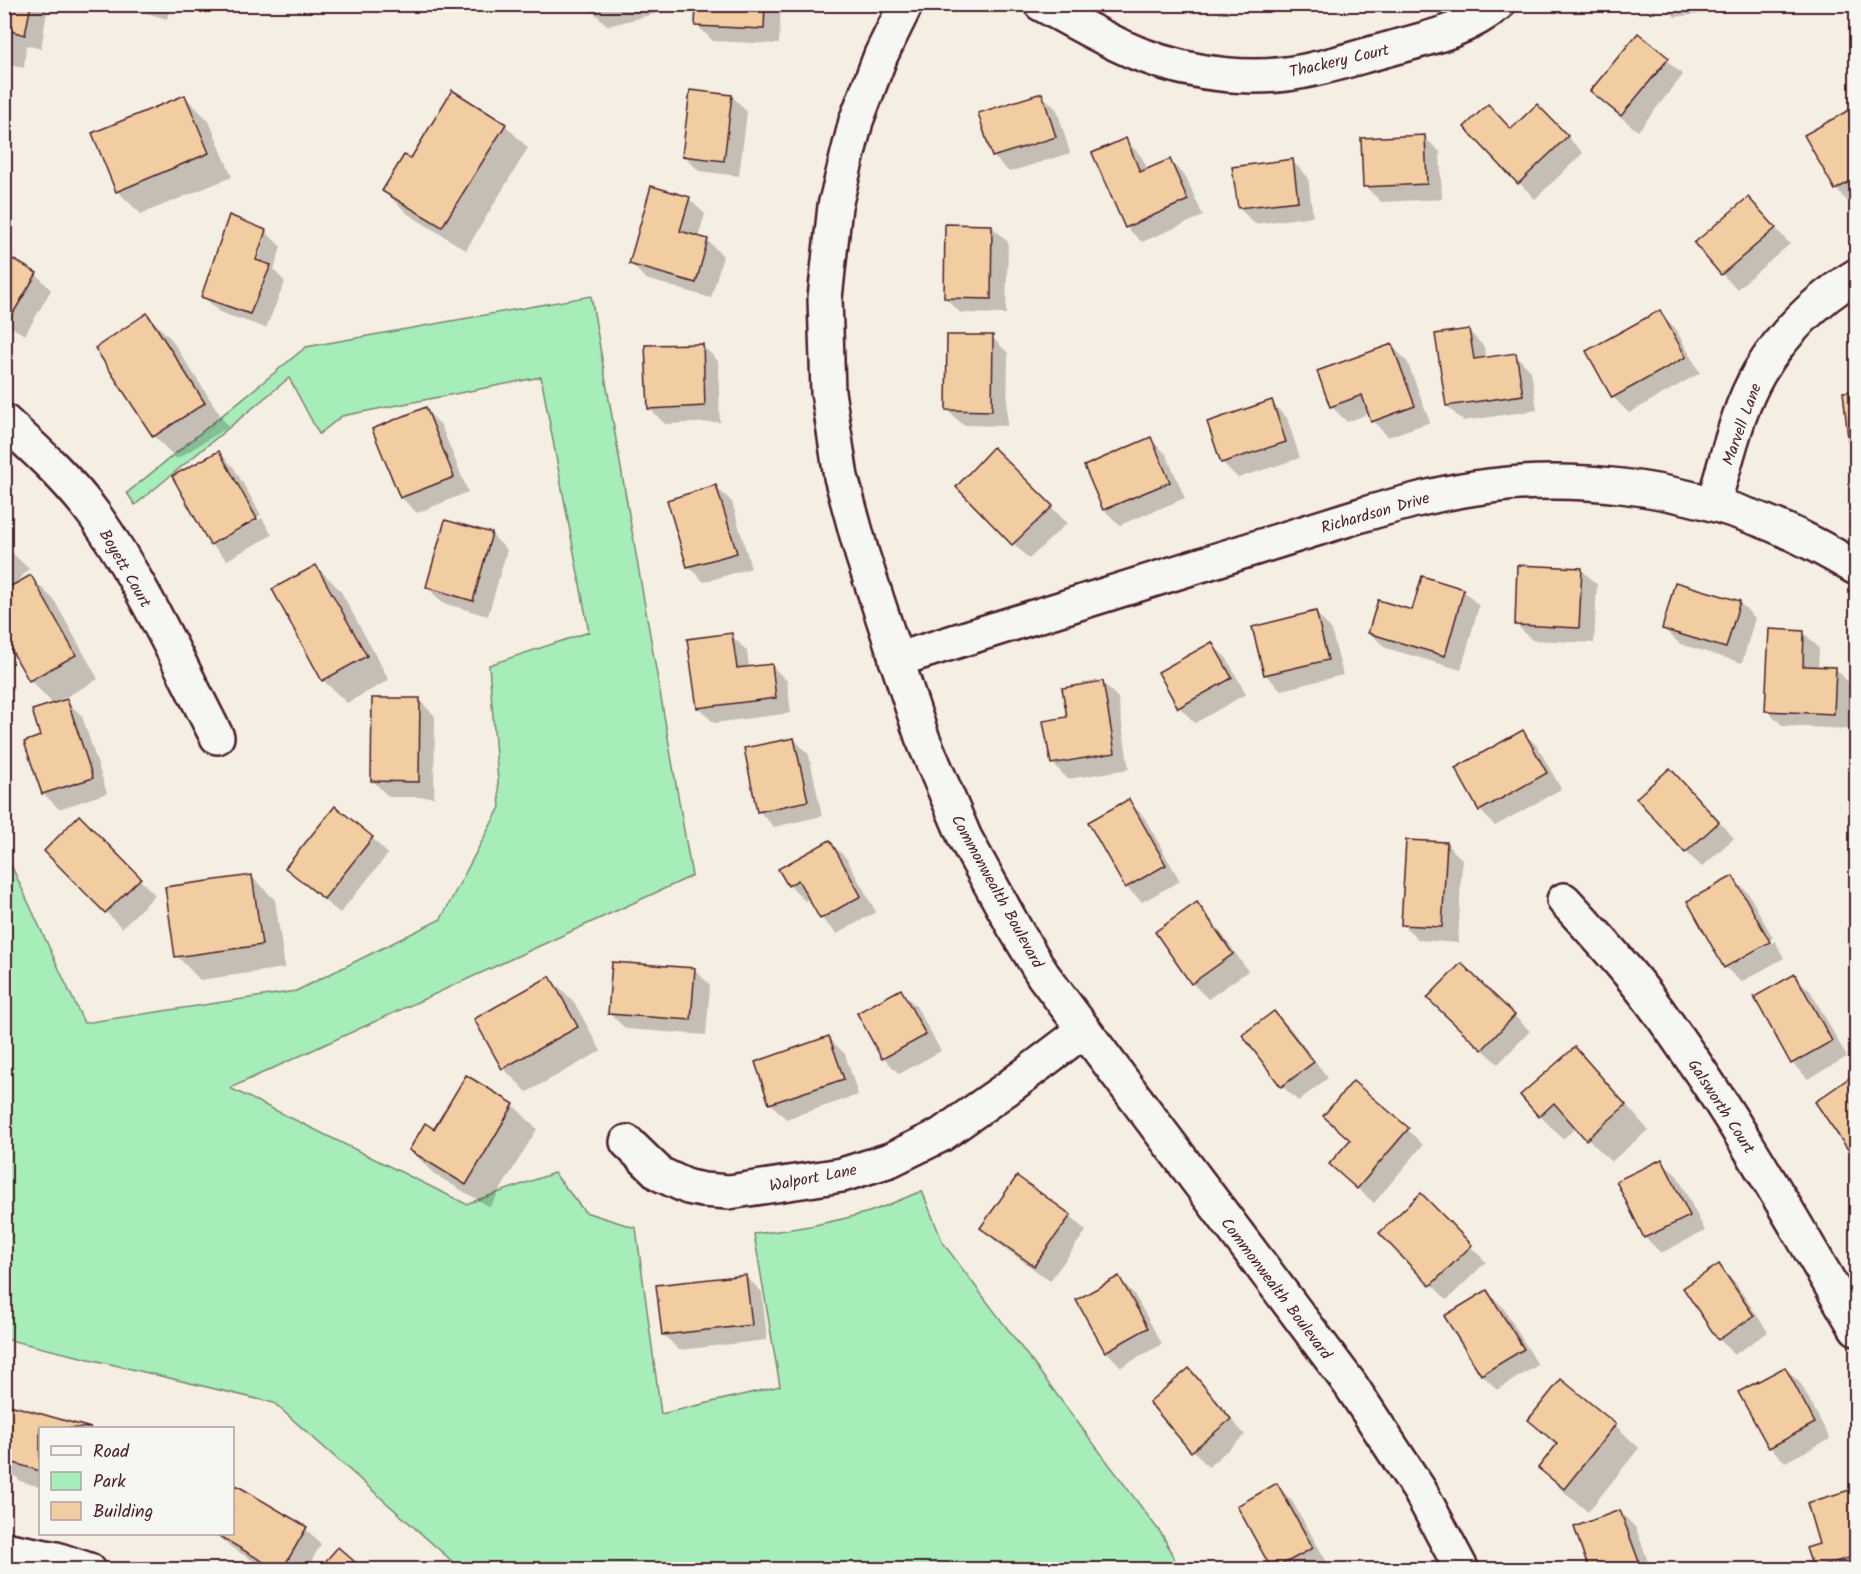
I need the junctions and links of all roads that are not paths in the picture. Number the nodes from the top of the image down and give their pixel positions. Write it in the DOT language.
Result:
graph roads {
  1 [pos="906,4"];
  2 [pos="1041,4"];
  3 [pos="1498,4"];
  4 [pos="1857,276"];
  5 [pos="4,421"];
  6 [pos="1713,504"];
  7 [pos="1857,568"];
  8 [pos="896,660"];
  9 [pos="217,737"];
  10 [pos="1564,900"];
  11 [pos="1083,1030"];
  12 [pos="627,1142"];
  13 [pos="1857,1328"];
  14 [pos="4,1549"];
  15 [pos="89,1569"];
  16 [pos="1462,1569"];
  1 -- 8 [label="street, Commonwealth Boulevard"];
  2 -- 3 [label="street, Thackery Court"];
  4 -- 6 [label="street, Marvell Lane"];
  5 -- 9 [label="street, Boyett Court"];
  6 -- 7 [label="street, Richardson Drive"];
  6 -- 8 [label="street, Richardson Drive"];
  8 -- 11 [label="street, Commonwealth Boulevard"];
  10 -- 13 [label="street, Galsworth Court"];
  11 -- 12 [label="street, Walport Lane"];
  11 -- 16 [label="street, Commonwealth Boulevard"];
  14 -- 15 [label="street"];
}
